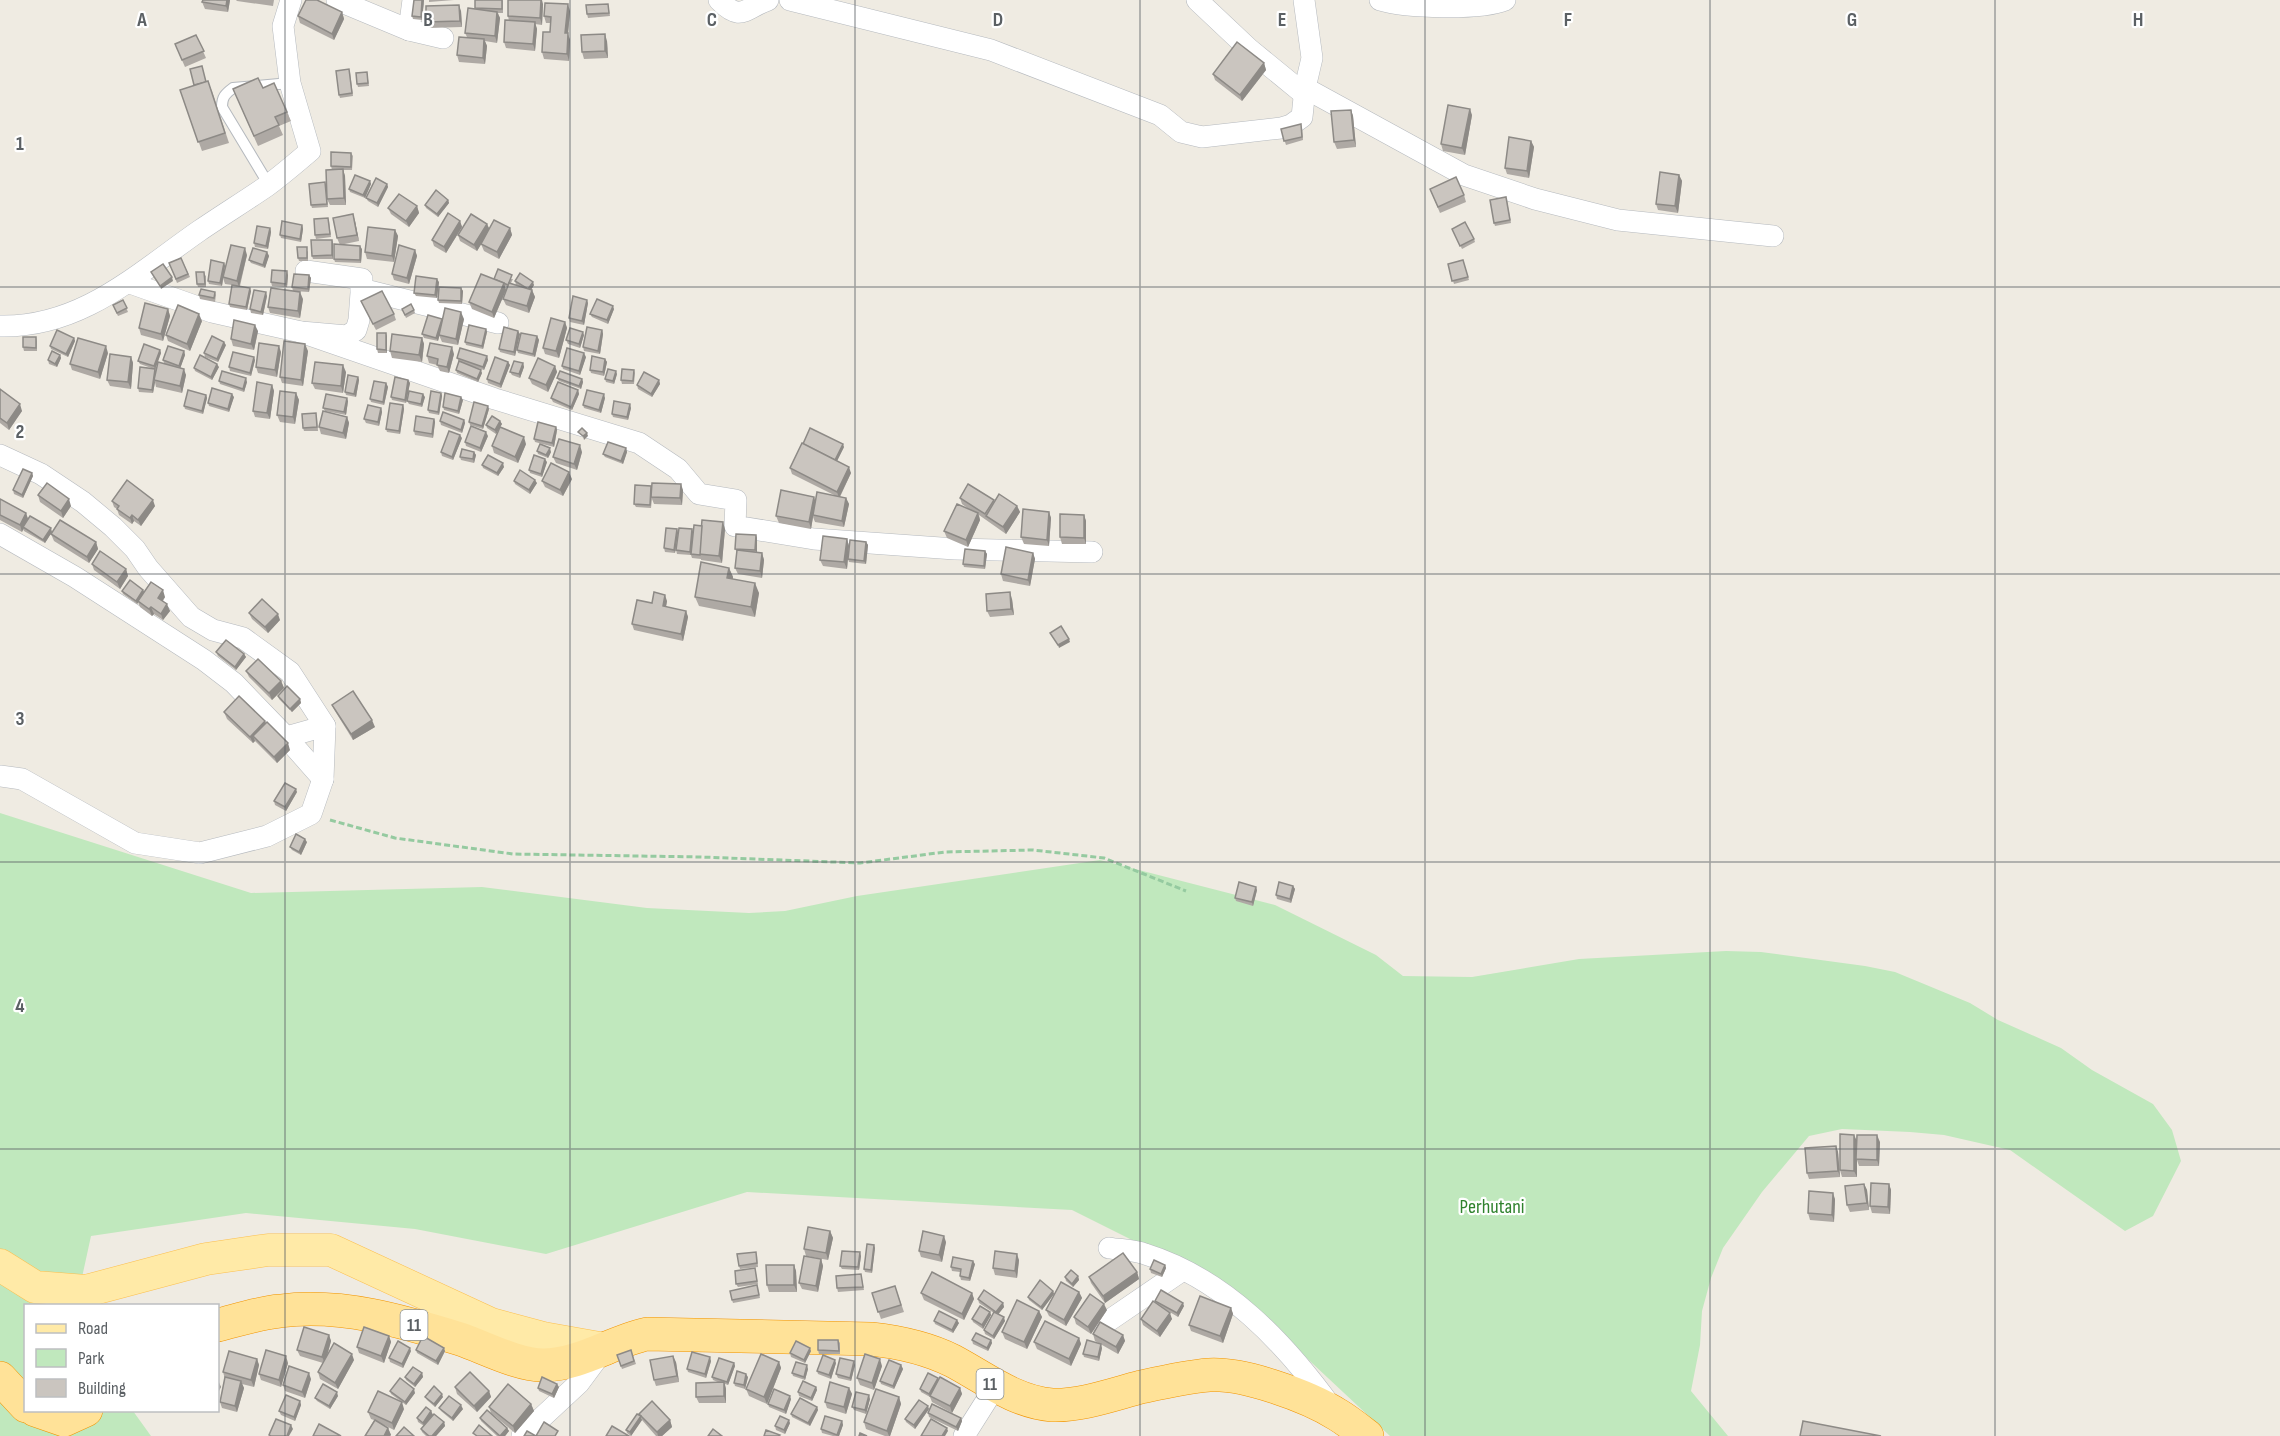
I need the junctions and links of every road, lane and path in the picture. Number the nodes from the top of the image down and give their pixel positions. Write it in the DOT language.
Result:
graph roads {
  1 [pos="291,0"];
  2 [pos="337,0"];
  3 [pos="413,0"];
  4 [pos="719,0"];
  5 [pos="768,0"];
  6 [pos="790,0"];
  7 [pos="1197,0"];
  8 [pos="1304,0"];
  9 [pos="1380,0"];
  10 [pos="1504,0"];
  11 [pos="409,30"];
  12 [pos="444,38"];
  13 [pos="290,83"];
  14 [pos="1305,91"];
  15 [pos="269,185"];
  16 [pos="1773,236"];
  17 [pos="306,271"];
  18 [pos="130,283"];
  19 [pos="361,289"];
  20 [pos="498,323"];
  21 [pos="0,326"];
  22 [pos="301,332"];
  23 [pos="0,455"];
  24 [pos="0,534"];
  25 [pos="1092,552"];
  26 [pos="325,726"];
  27 [pos="286,737"];
  28 [pos="0,776"];
  29 [pos="323,779"];
  30 [pos="311,814"];
  31 [pos="1186,891"];
  32 [pos="1109,1248"];
  33 [pos="0,1265"];
  34 [pos="1183,1270"];
  35 [pos="1104,1324"];
  36 [pos="219,1325"];
  37 [pos="605,1349"];
  38 [pos="0,1378"];
  39 [pos="995,1387"];
  40 [pos="24,1404"];
  41 [pos="41,1412"];
  42 [pos="82,1412"];
  43 [pos="1336,1414"];
  44 [pos="968,1428"];
  45 [pos="522,1436"];
  46 [pos="1367,1436"];
  1 -- 13 [label="street"];
  2 -- 11 [label="street"];
  3 -- 11 [label="street"];
  4 -- 5 [label="street"];
  6 -- 14 [label="street"];
  7 -- 14 [label="street"];
  8 -- 14 [label="street"];
  9 -- 10 [label="street"];
  11 -- 12 [label="street"];
  13 -- 15 [label="street"];
  13 -- 15 [label="lane"];
  14 -- 16 [label="street"];
  15 -- 18 [label="street"];
  17 -- 19 [label="street"];
  18 -- 21 [label="street"];
  18 -- 22 [label="street"];
  19 -- 20 [label="street"];
  19 -- 22 [label="street"];
  22 -- 25 [label="street"];
  23 -- 26 [label="street"];
  24 -- 27 [label="street"];
  26 -- 27 [label="street"];
  26 -- 29 [label="street"];
  27 -- 29 [label="street"];
  28 -- 30 [label="street"];
  29 -- 30 [label="street"];
  30 -- 31 [label="path"];
  32 -- 34 [label="street"];
  33 -- 37 [label="main road"];
  34 -- 35 [label="street"];
  34 -- 43 [label="street"];
  36 -- 37 [label="highway, 11"];
  37 -- 39 [label="highway, 11"];
  37 -- 45 [label="street"];
  38 -- 40 [label="highway"];
  39 -- 43 [label="highway, 11"];
  39 -- 44 [label="street"];
  41 -- 42 [label="highway"];
  43 -- 46 [label="highway, 11"];
}
